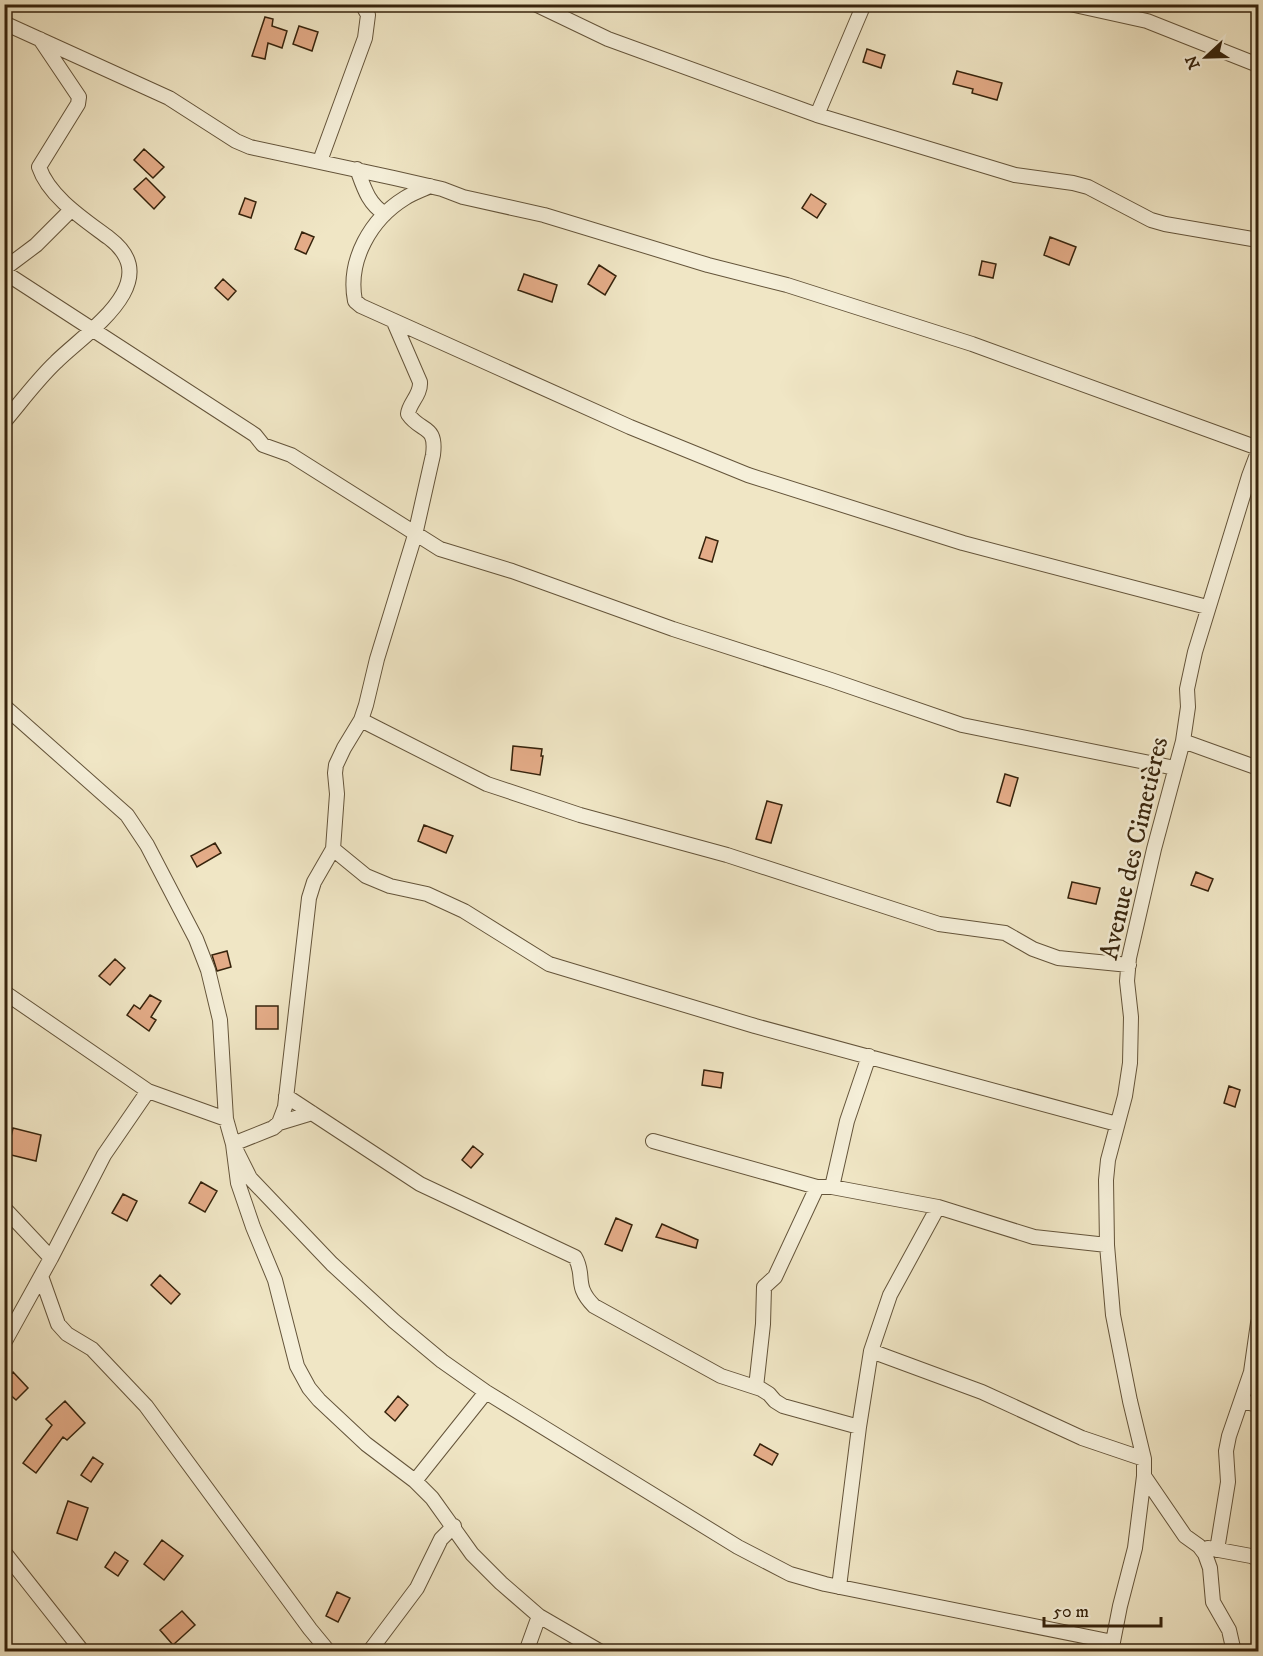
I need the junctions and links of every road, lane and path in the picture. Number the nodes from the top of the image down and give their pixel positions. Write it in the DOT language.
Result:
graph roads {
  1 [pos="362,4"];
  2 [pos="535,4"];
  3 [pos="864,4"];
  4 [pos="1070,4"];
  5 [pos="4,23"];
  6 [pos="40,38"];
  7 [pos="1258,65"];
  8 [pos="817,115"];
  9 [pos="320,161"];
  10 [pos="357,169"];
  11 [pos="430,186"];
  12 [pos="71,210"];
  13 [pos="385,214"];
  14 [pos="1258,240"];
  15 [pos="4,271"];
  16 [pos="394,322"];
  17 [pos="91,330"];
  18 [pos="4,422"];
  19 [pos="1258,450"];
  20 [pos="415,535"];
  21 [pos="1207,607"];
  22 [pos="5,706"];
  23 [pos="361,720"];
  24 [pos="1183,741"];
  25 [pos="1175,768"];
  26 [pos="1258,768"];
  27 [pos="333,849"];
  28 [pos="1129,965"];
  29 [pos="4,992"];
  30 [pos="869,1056"];
  31 [pos="148,1091"];
  32 [pos="286,1096"];
  33 [pos="312,1113"];
  34 [pos="226,1119"];
  35 [pos="279,1123"];
  36 [pos="1117,1124"];
  37 [pos="653,1141"];
  38 [pos="232,1144"];
  39 [pos="817,1187"];
  40 [pos="832,1187"];
  41 [pos="938,1207"];
  42 [pos="4,1208"];
  43 [pos="1107,1245"];
  44 [pos="51,1258"];
  45 [pos="42,1276"];
  46 [pos="1258,1323"];
  47 [pos="4,1343"];
  48 [pos="871,1351"];
  49 [pos="756,1387"];
  50 [pos="486,1392"];
  51 [pos="1241,1401"];
  52 [pos="1258,1406"];
  53 [pos="859,1427"];
  54 [pos="1144,1459"];
  55 [pos="1144,1476"];
  56 [pos="415,1481"];
  57 [pos="454,1526"];
  58 [pos="1199,1546"];
  59 [pos="1217,1550"];
  60 [pos="4,1552"];
  61 [pos="1258,1559"];
  62 [pos="839,1587"];
  63 [pos="539,1616"];
  64 [pos="1112,1647"];
  65 [pos="83,1652"];
  66 [pos="329,1652"];
  67 [pos="369,1652"];
  68 [pos="526,1652"];
  69 [pos="601,1652"];
  70 [pos="1234,1652"];
  1 -- 9 [label="street"];
  2 -- 8 [label="street"];
  3 -- 8 [label="street"];
  4 -- 7 [label="street"];
  5 -- 6 [label="street"];
  6 -- 9 [label="street"];
  6 -- 12 [label="street"];
  8 -- 14 [label="street"];
  9 -- 10 [label="street"];
  10 -- 11 [label="street"];
  10 -- 13 [label="street"];
  11 -- 13 [label="street"];
  11 -- 19 [label="street"];
  12 -- 15 [label="street"];
  12 -- 17 [label="street"];
  13 -- 16 [label="street"];
  15 -- 17 [label="street"];
  16 -- 20 [label="street"];
  16 -- 21 [label="street"];
  17 -- 18 [label="street"];
  17 -- 20 [label="street"];
  19 -- 21 [label="street, Avenue des Cimetières"];
  20 -- 23 [label="street"];
  20 -- 25 [label="street"];
  21 -- 24 [label="street, Avenue des Cimetières"];
  22 -- 34 [label="street"];
  23 -- 27 [label="street"];
  23 -- 28 [label="street"];
  24 -- 25 [label="street, Avenue des Cimetières"];
  24 -- 26 [label="street"];
  25 -- 28 [label="street, Avenue des Cimetières"];
  27 -- 30 [label="street"];
  27 -- 32 [label="street"];
  28 -- 36 [label="street, Avenue des Cimetières"];
  29 -- 31 [label="street"];
  30 -- 36 [label="street"];
  30 -- 40 [label="street"];
  31 -- 34 [label="street"];
  31 -- 44 [label="street"];
  32 -- 33 [label="street"];
  32 -- 35 [label="street"];
  33 -- 35 [label="street"];
  33 -- 49 [label="street"];
  34 -- 38 [label="street"];
  35 -- 38 [label="street"];
  36 -- 43 [label="street, Avenue des Cimetières"];
  37 -- 39 [label="street"];
  38 -- 50 [label="street"];
  38 -- 56 [label="street"];
  39 -- 40 [label="street"];
  39 -- 49 [label="street"];
  40 -- 41 [label="street"];
  41 -- 43 [label="street"];
  41 -- 48 [label="street"];
  42 -- 44 [label="street"];
  43 -- 54 [label="street, Avenue des Cimetières"];
  44 -- 45 [label="street"];
  45 -- 47 [label="street"];
  45 -- 66 [label="street"];
  46 -- 51 [label="street"];
  48 -- 53 [label="street"];
  48 -- 54 [label="street"];
  49 -- 53 [label="street"];
  50 -- 56 [label="street"];
  50 -- 62 [label="street"];
  51 -- 52 [label="street"];
  51 -- 59 [label="street"];
  53 -- 62 [label="street"];
  54 -- 55 [label="street, Avenue des Cimetières"];
  55 -- 58 [label="street"];
  55 -- 64 [label="street, Avenue des Cimetières"];
  56 -- 57 [label="street"];
  57 -- 63 [label="street"];
  57 -- 67 [label="street"];
  58 -- 59 [label="street"];
  58 -- 70 [label="street"];
  59 -- 61 [label="street"];
  60 -- 65 [label="street"];
  62 -- 64 [label="street"];
  63 -- 68 [label="street"];
  63 -- 69 [label="street"];
}
